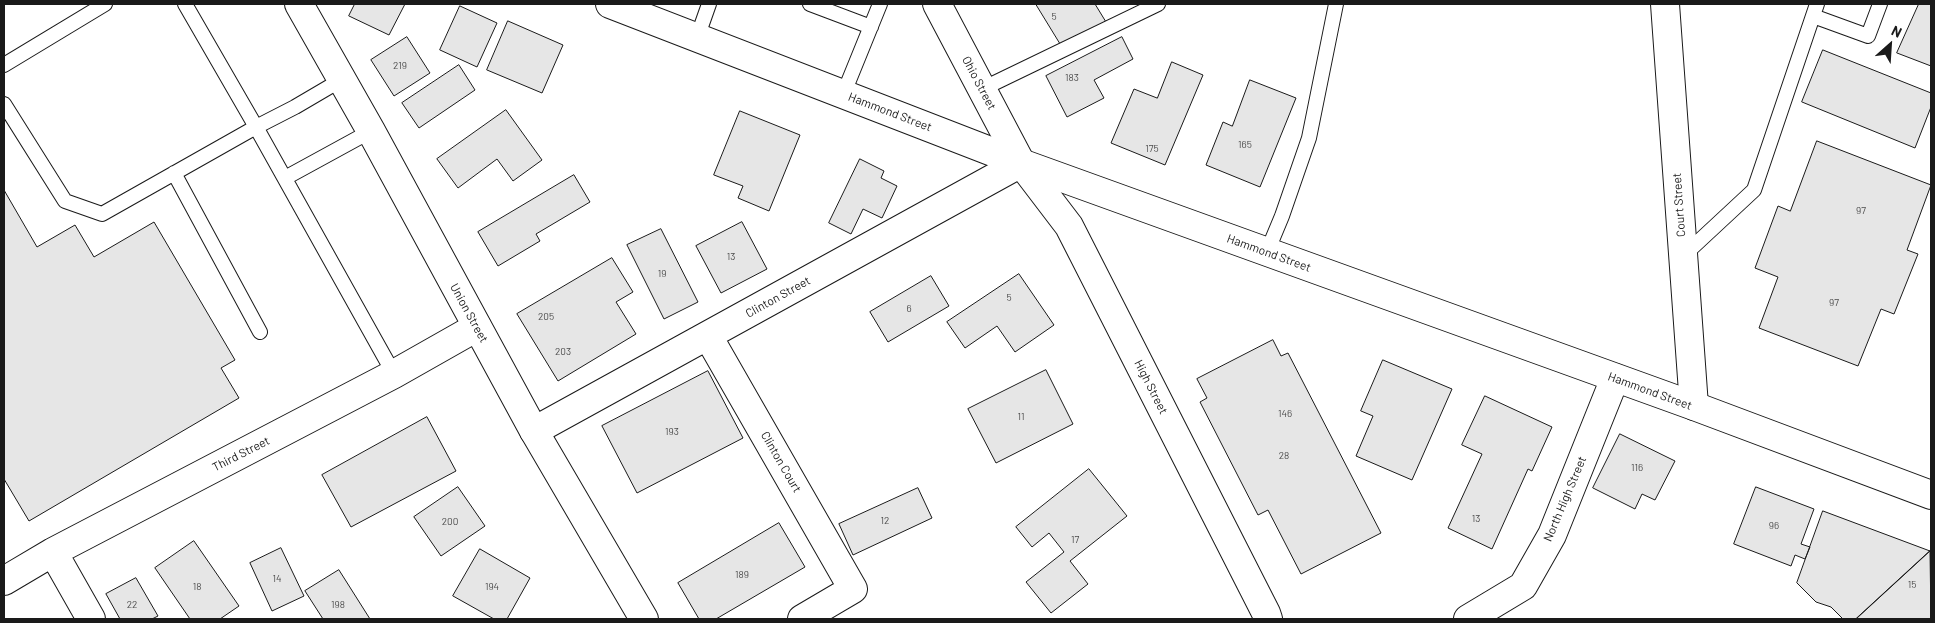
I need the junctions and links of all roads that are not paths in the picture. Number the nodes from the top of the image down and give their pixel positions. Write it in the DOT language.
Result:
graph roads {
  1 [pos="105,4"];
  2 [pos="185,4"];
  3 [pos="299,4"];
  4 [pos="610,4"];
  5 [pos="709,4"];
  6 [pos="810,4"];
  7 [pos="880,4"];
  8 [pos="937,4"];
  9 [pos="1158,4"];
  10 [pos="1336,4"];
  11 [pos="1665,4"];
  12 [pos="1880,4"];
  13 [pos="83,9"];
  14 [pos="1815,10"];
  15 [pos="870,27"];
  16 [pos="697,38"];
  17 [pos="4,65"];
  18 [pos="342,80"];
  19 [pos="982,89"];
  20 [pos="844,95"];
  21 [pos="4,104"];
  22 [pos="256,127"];
  23 [pos="371,132"];
  24 [pos="1021,163"];
  25 [pos="174,174"];
  26 [pos="285,178"];
  27 [pos="1267,252"];
  28 [pos="1683,256"];
  29 [pos="477,327"];
  30 [pos="260,332"];
  31 [pos="708,336"];
  32 [pos="394,374"];
  33 [pos="1615,378"];
  34 [pos="1694,406"];
  35 [pos="534,431"];
  36 [pos="1931,495"];
  37 [pos="52,552"];
  38 [pos="4,581"];
  39 [pos="91,619"];
  40 [pos="644,619"];
  41 [pos="802,619"];
  42 [pos="1268,619"];
  43 [pos="1468,619"];
  1 -- 13 [label="lane"];
  2 -- 22 [label="lane"];
  3 -- 18 [label="street, Union Street"];
  4 -- 16 [label="street, Hammond Street"];
  5 -- 16 [label="lane"];
  6 -- 15 [label="lane"];
  7 -- 15 [label="lane"];
  8 -- 19 [label="street, Ohio Street"];
  9 -- 19 [label="lane"];
  10 -- 27 [label="lane"];
  11 -- 28 [label="street, Court Street"];
  12 -- 14 [label="lane"];
  13 -- 17 [label="lane"];
  14 -- 28 [label="lane"];
  15 -- 20 [label="lane"];
  16 -- 20 [label="street, Hammond Street"];
  18 -- 22 [label="lane"];
  18 -- 23 [label="street, Union Street"];
  19 -- 24 [label="street, Ohio Street"];
  20 -- 24 [label="street, Hammond Street"];
  21 -- 25 [label="lane"];
  22 -- 25 [label="lane"];
  22 -- 26 [label="lane"];
  23 -- 26 [label="lane"];
  23 -- 29 [label="street, Union Street"];
  24 -- 27 [label="street, Hammond Street"];
  24 -- 31 [label="street, Clinton Street"];
  24 -- 42 [label="street, High Street"];
  25 -- 30 [label="lane"];
  26 -- 32 [label="lane"];
  27 -- 33 [label="street, Hammond Street"];
  28 -- 34 [label="street, Court Street"];
  29 -- 32 [label="street, Third Street"];
  29 -- 35 [label="street, Union Street"];
  31 -- 35 [label="street, Clinton Street"];
  31 -- 41 [label="street, Clinton Court"];
  32 -- 37 [label="street, Third Street"];
  33 -- 34 [label="street, Hammond Street"];
  33 -- 43 [label="street, North High Street"];
  34 -- 36 [label="street, Hammond Street"];
  35 -- 40 [label="street, Union Street"];
  37 -- 38 [label="street, Third Street"];
  37 -- 39 [label="street"];
}
